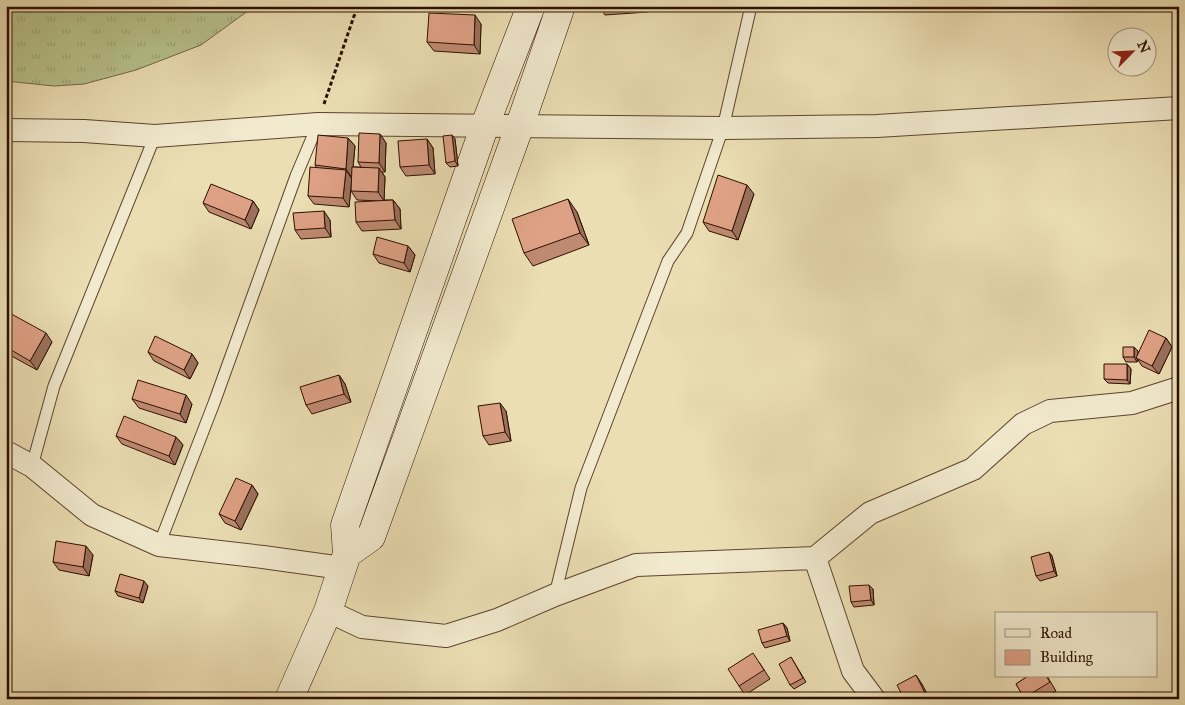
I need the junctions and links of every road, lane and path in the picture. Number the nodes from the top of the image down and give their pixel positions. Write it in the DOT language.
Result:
graph roads {
  1 [pos="360,6"];
  2 [pos="531,6"];
  3 [pos="561,6"];
  4 [pos="751,6"];
  5 [pos="1179,108"];
  6 [pos="318,124"];
  7 [pos="485,125"];
  8 [pos="520,125"];
  9 [pos="723,128"];
  10 [pos="7,130"];
  11 [pos="155,136"];
  12 [pos="1179,388"];
  13 [pos="6,452"];
  14 [pos="32,466"];
  15 [pos="159,546"];
  16 [pos="815,558"];
  17 [pos="344,561"];
  18 [pos="555,595"];
  19 [pos="328,611"];
  20 [pos="289,699"];
  21 [pos="874,699"];
  1 -- 6 [label="path"];
  2 -- 7 [label="main road"];
  3 -- 8 [label="main road"];
  4 -- 9 [label="lane"];
  5 -- 9 [label="street"];
  6 -- 7 [label="street"];
  6 -- 11 [label="street"];
  6 -- 15 [label="lane"];
  7 -- 8 [label="street"];
  7 -- 17 [label="main road"];
  8 -- 9 [label="street"];
  8 -- 17 [label="main road"];
  9 -- 18 [label="lane"];
  10 -- 11 [label="street"];
  11 -- 14 [label="lane"];
  12 -- 16 [label="street"];
  13 -- 14 [label="street"];
  14 -- 15 [label="street"];
  15 -- 17 [label="street"];
  16 -- 18 [label="street"];
  16 -- 21 [label="street"];
  17 -- 19 [label="main road"];
  18 -- 19 [label="street"];
  19 -- 20 [label="main road"];
}
